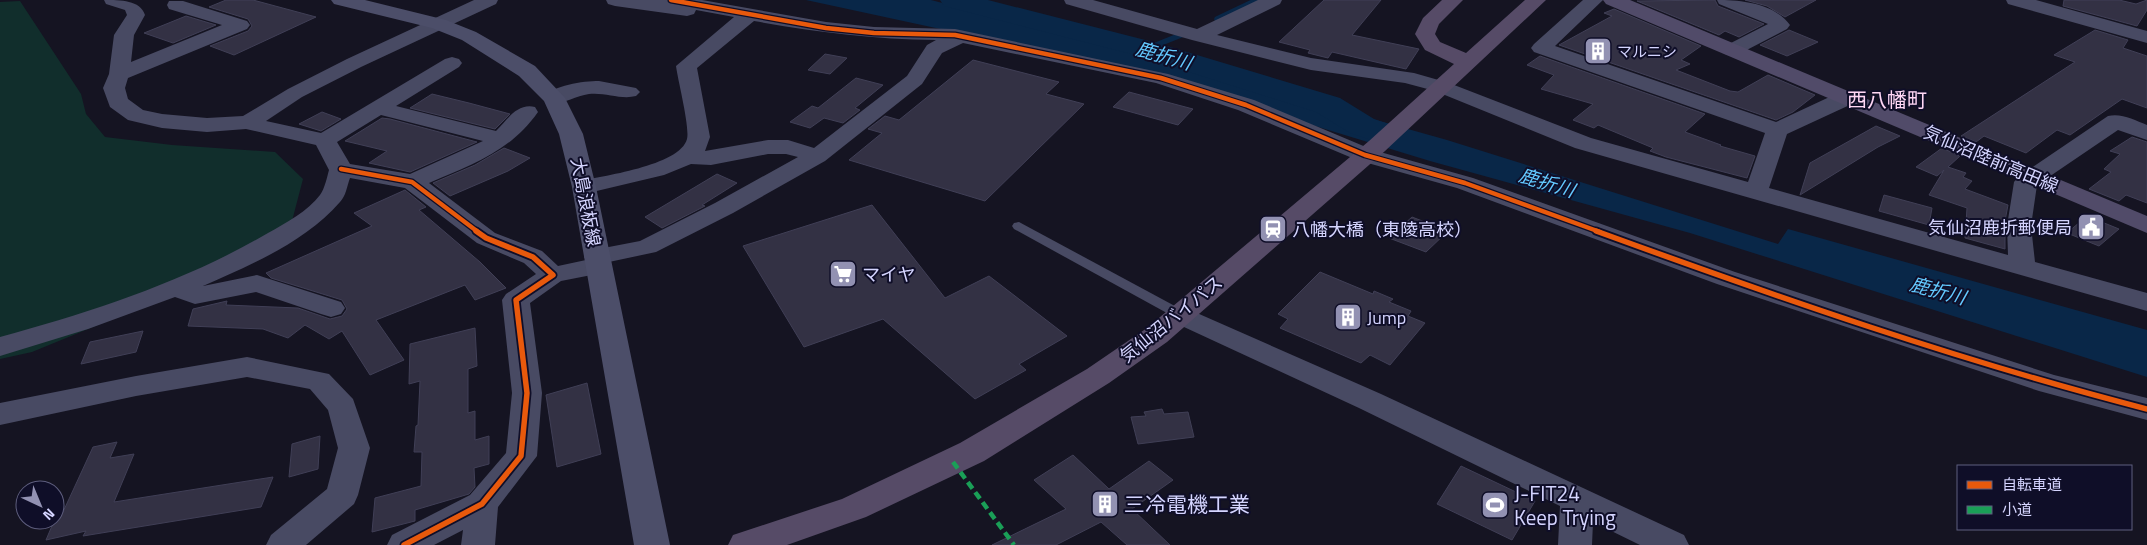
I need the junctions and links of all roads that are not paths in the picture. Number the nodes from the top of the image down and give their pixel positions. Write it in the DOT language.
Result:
graph roads {
  1 [pos="113,0"];
  2 [pos="341,0"];
  3 [pos="489,0"];
  4 [pos="615,0"];
  5 [pos="671,0"];
  6 [pos="1073,0"];
  7 [pos="1247,0"];
  8 [pos="1273,0"];
  9 [pos="1453,0"];
  10 [pos="1536,0"];
  11 [pos="1594,0"];
  12 [pos="1613,0"];
  13 [pos="1726,0"];
  14 [pos="2015,0"];
  15 [pos="176,5"];
  16 [pos="748,16"];
  17 [pos="439,24"];
  18 [pos="1180,30"];
  19 [pos="961,36"];
  20 [pos="1200,36"];
  21 [pos="2147,37"];
  22 [pos="1732,50"];
  23 [pos="452,62"];
  24 [pos="1468,62"];
  25 [pos="119,74"];
  26 [pos="1437,91"];
  27 [pos="629,92"];
  28 [pos="554,98"];
  29 [pos="1846,98"];
  30 [pos="378,108"];
  31 [pos="527,112"];
  32 [pos="248,122"];
  33 [pos="1777,130"];
  34 [pos="2147,133"];
  35 [pos="501,139"];
  36 [pos="324,140"];
  37 [pos="1371,151"];
  38 [pos="817,156"];
  39 [pos="686,157"];
  40 [pos="341,170"];
  41 [pos="2033,176"];
  42 [pos="412,182"];
  43 [pos="584,187"];
  44 [pos="1756,192"];
  45 [pos="2147,225"];
  46 [pos="1019,226"];
  47 [pos="597,262"];
  48 [pos="2022,267"];
  49 [pos="553,275"];
  50 [pos="176,287"];
  51 [pos="2147,302"];
  52 [pos="331,308"];
  53 [pos="1181,315"];
  54 [pos="0,347"];
  55 [pos="2147,409"];
  56 [pos="0,414"];
  57 [pos="1577,499"];
  58 [pos="482,504"];
  59 [pos="283,545"];
  60 [pos="404,545"];
  61 [pos="478,545"];
  62 [pos="652,545"];
  63 [pos="746,545"];
  64 [pos="1575,545"];
  65 [pos="1672,545"];
  1 -- 25 [label="street"];
  2 -- 17 [label="main road, 大島浪板線"];
  3 -- 17 [label="street"];
  4 -- 16 [label="street"];
  5 -- 16 [label="street"];
  6 -- 18 [label="street"];
  7 -- 18 [label="street"];
  8 -- 20 [label="street"];
  9 -- 24 [label="highway"];
  10 -- 24 [label="highway, 気仙沼バイパス"];
  11 -- 33 [label="street"];
  12 -- 22 [label="main road, 気仙沼陸前高田線"];
  13 -- 22 [label="street"];
  14 -- 21 [label="street"];
  15 -- 25 [label="street"];
  16 -- 19 [label="street"];
  16 -- 39 [label="street"];
  17 -- 28 [label="main road, 大島浪板線"];
  17 -- 32 [label="street"];
  18 -- 20 [label="street"];
  19 -- 37 [label="street"];
  19 -- 38 [label="street"];
  20 -- 26 [label="street"];
  22 -- 29 [label="main road, 気仙沼陸前高田線"];
  23 -- 30 [label="street"];
  24 -- 26 [label="highway, 気仙沼バイパス"];
  25 -- 32 [label="street"];
  26 -- 37 [label="highway, 気仙沼バイパス"];
  26 -- 44 [label="street"];
  27 -- 28 [label="street"];
  28 -- 43 [label="main road, 大島浪板線"];
  29 -- 33 [label="street"];
  29 -- 41 [label="main road, 気仙沼陸前高田線"];
  30 -- 35 [label="street"];
  30 -- 36 [label="street"];
  31 -- 35 [label="street"];
  32 -- 36 [label="street"];
  33 -- 44 [label="street"];
  34 -- 41 [label="street"];
  35 -- 42 [label="street"];
  36 -- 40 [label="street"];
  37 -- 53 [label="highway, 気仙沼バイパス"];
  37 -- 55 [label="street"];
  38 -- 39 [label="street"];
  38 -- 47 [label="street"];
  39 -- 43 [label="street"];
  40 -- 42 [label="street"];
  40 -- 50 [label="street"];
  41 -- 45 [label="main road, 気仙沼陸前高田線"];
  41 -- 48 [label="street"];
  42 -- 49 [label="street"];
  43 -- 47 [label="main road, 大島浪板線"];
  44 -- 48 [label="street"];
  46 -- 53 [label="lane"];
  47 -- 49 [label="street"];
  47 -- 62 [label="main road, 大島浪板線"];
  48 -- 51 [label="street"];
  49 -- 58 [label="street"];
  50 -- 52 [label="street"];
  50 -- 54 [label="street"];
  53 -- 57 [label="street"];
  53 -- 63 [label="highway, 気仙沼バイパス"];
  56 -- 59 [label="street"];
  57 -- 64 [label="street"];
  57 -- 65 [label="street"];
  58 -- 60 [label="street"];
  58 -- 61 [label="street"];
}
